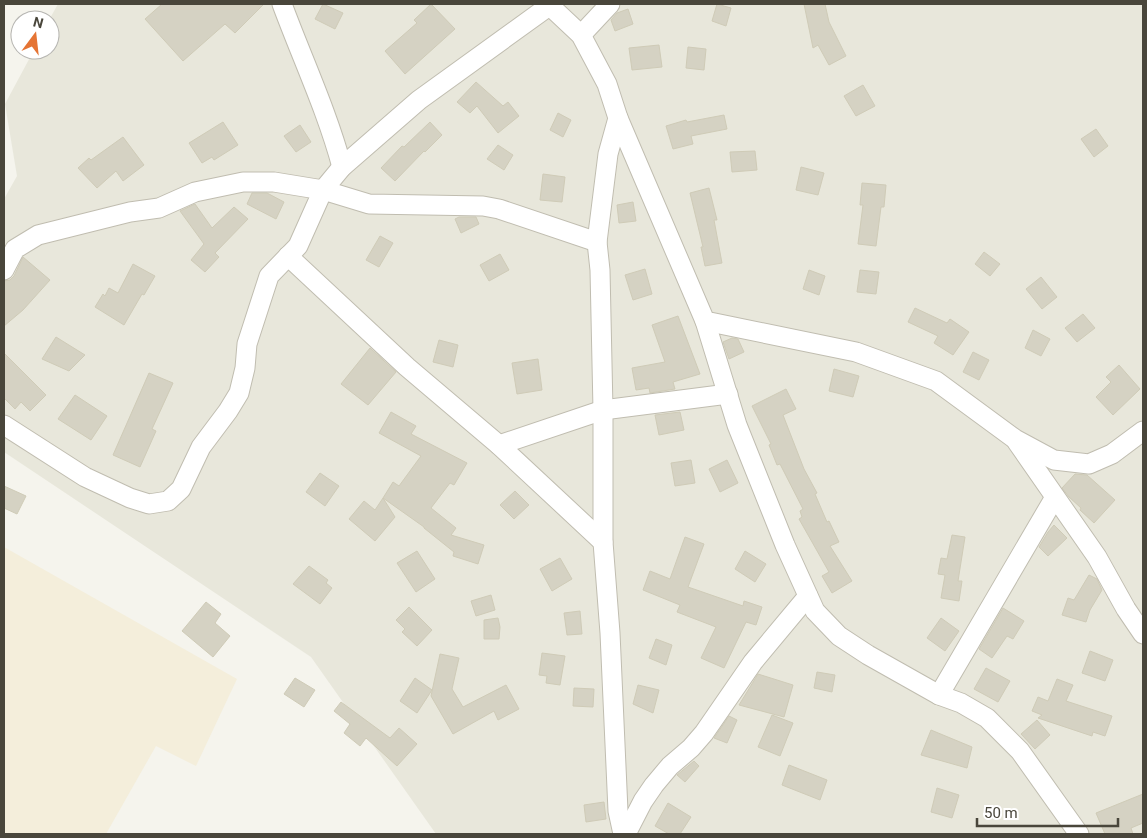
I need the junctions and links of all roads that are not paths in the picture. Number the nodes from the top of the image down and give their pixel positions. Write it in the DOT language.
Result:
graph roads {
  1 [pos="282,4"];
  2 [pos="610,4"];
  3 [pos="549,5"];
  4 [pos="581,35"];
  5 [pos="618,118"];
  6 [pos="342,167"];
  7 [pos="324,190"];
  8 [pos="597,242"];
  9 [pos="288,256"];
  10 [pos="4,270"];
  11 [pos="705,322"];
  12 [pos="728,394"];
  13 [pos="603,410"];
  14 [pos="4,425"];
  15 [pos="1143,432"];
  16 [pos="1015,438"];
  17 [pos="499,445"];
  18 [pos="1055,497"];
  19 [pos="604,542"];
  20 [pos="808,596"];
  21 [pos="1143,634"];
  22 [pos="939,695"];
  23 [pos="624,834"];
  24 [pos="1079,834"];
  1 -- 6 [label="street"];
  2 -- 4 [label="street"];
  3 -- 4 [label="street"];
  3 -- 6 [label="street"];
  4 -- 5 [label="street"];
  5 -- 8 [label="street"];
  5 -- 11 [label="street"];
  6 -- 7 [label="street"];
  7 -- 8 [label="street"];
  7 -- 9 [label="street"];
  7 -- 10 [label="street"];
  8 -- 13 [label="street"];
  9 -- 14 [label="street"];
  9 -- 17 [label="street"];
  11 -- 12 [label="street"];
  11 -- 16 [label="street"];
  12 -- 13 [label="street"];
  12 -- 20 [label="street"];
  13 -- 17 [label="street"];
  13 -- 19 [label="street"];
  15 -- 16 [label="street"];
  16 -- 18 [label="street"];
  17 -- 19 [label="street"];
  18 -- 21 [label="street"];
  18 -- 22 [label="street"];
  19 -- 23 [label="street"];
  20 -- 22 [label="street"];
  20 -- 23 [label="street"];
  22 -- 24 [label="street"];
}
